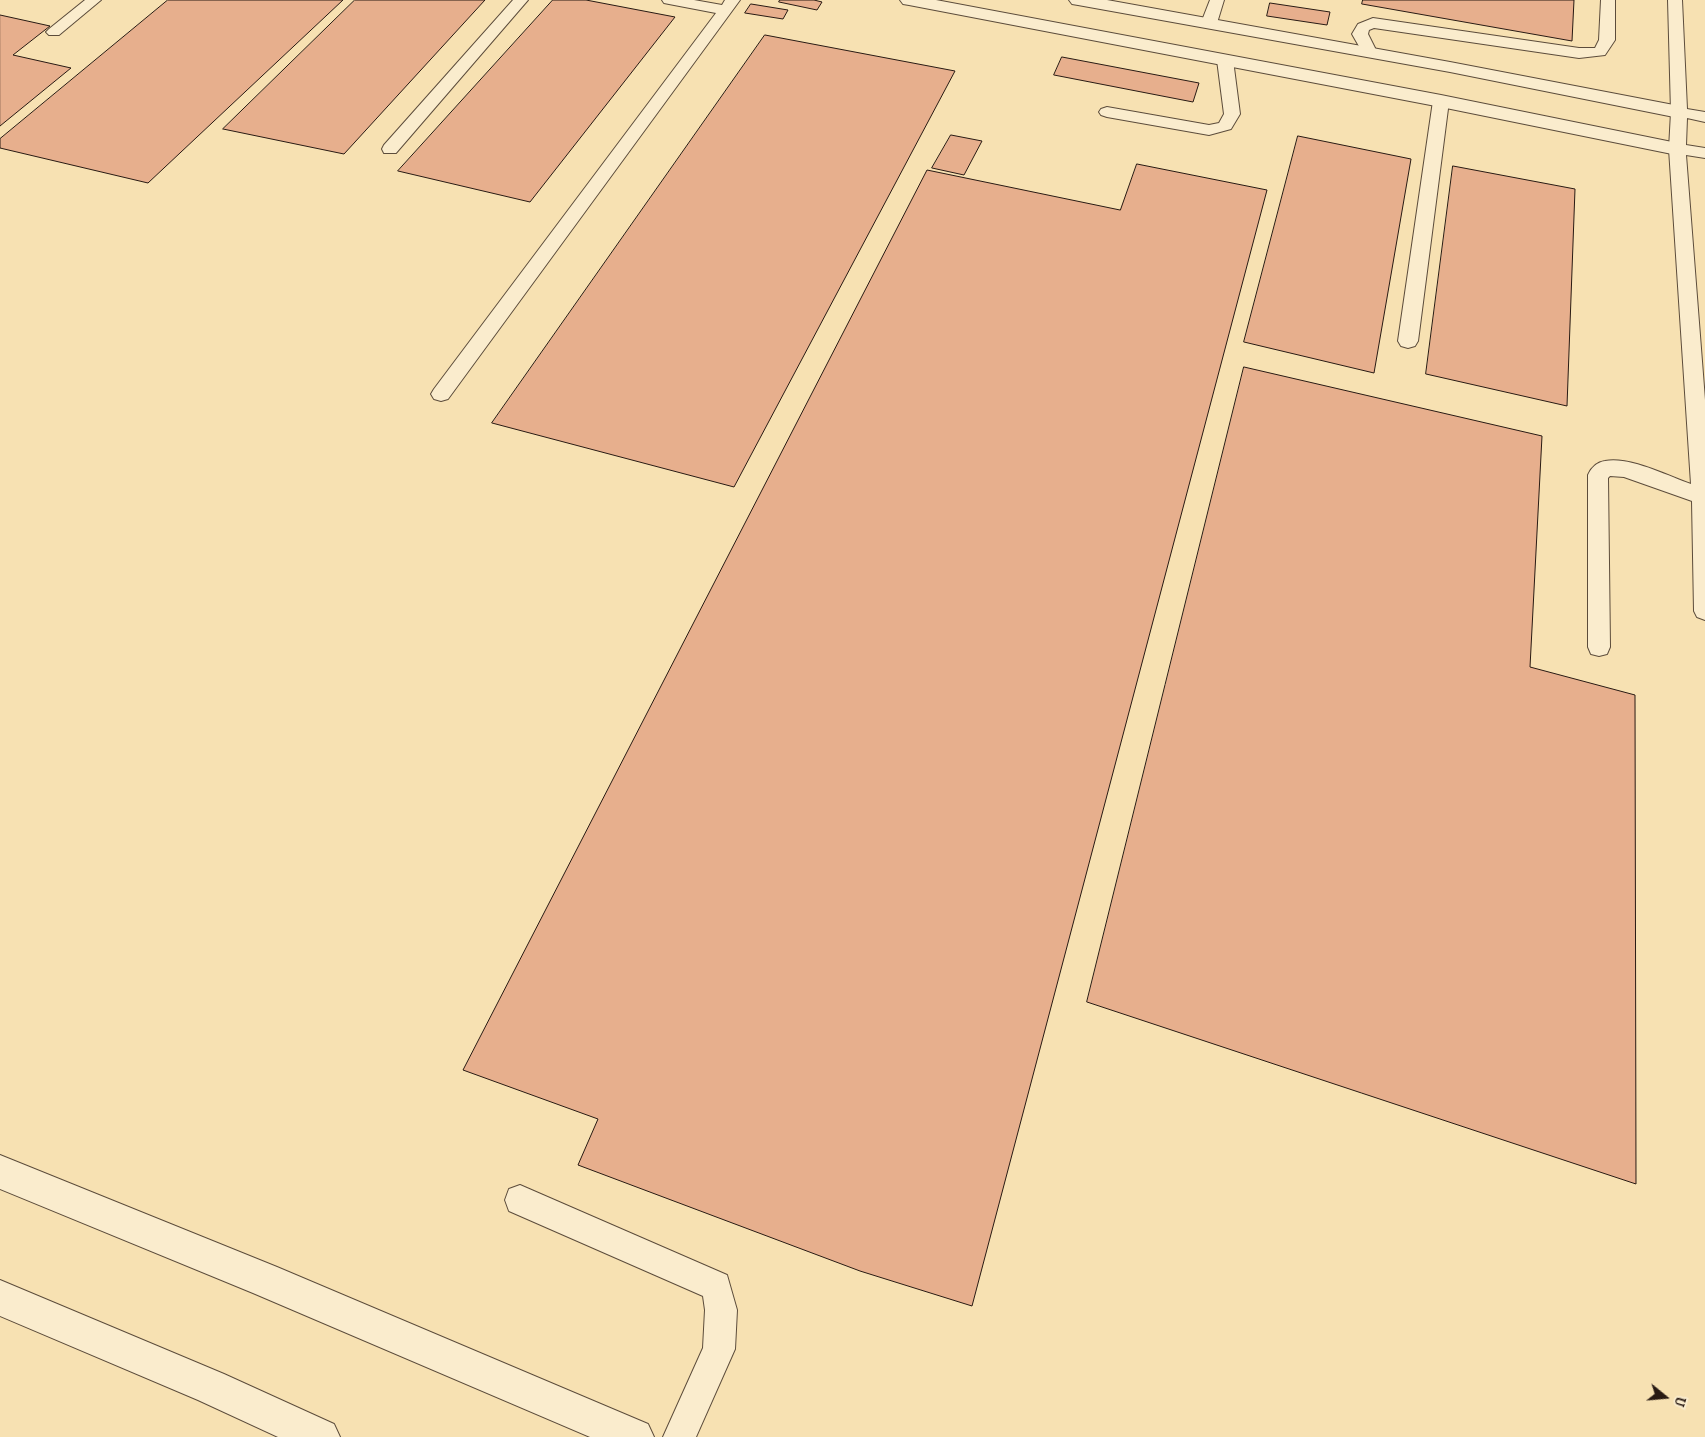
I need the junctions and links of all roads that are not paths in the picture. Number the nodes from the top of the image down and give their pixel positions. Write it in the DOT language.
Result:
graph roads {
  1 [pos="94,0"];
  2 [pos="521,0"];
  3 [pos="669,0"];
  4 [pos="909,0"];
  5 [pos="1078,0"];
  6 [pos="1217,0"];
  7 [pos="1608,0"];
  8 [pos="1675,0"];
  9 [pos="729,5"];
  10 [pos="1209,24"];
  11 [pos="54,32"];
  12 [pos="1369,52"];
  13 [pos="1225,60"];
  14 [pos="1441,101"];
  15 [pos="1107,112"];
  16 [pos="1679,112"];
  17 [pos="1705,117"];
  18 [pos="390,149"];
  19 [pos="1677,149"];
  20 [pos="1705,153"];
  21 [pos="1408,341"];
  22 [pos="441,394"];
  23 [pos="1702,496"];
  24 [pos="1705,611"];
  25 [pos="1599,648"];
  26 [pos="0,1172"];
  27 [pos="520,1200"];
  28 [pos="0,1298"];
  29 [pos="321,1437"];
  30 [pos="635,1437"];
  31 [pos="679,1437"];
  1 -- 11 [label="lane"];
  2 -- 18 [label="lane"];
  3 -- 9 [label="lane"];
  4 -- 13 [label="street"];
  5 -- 10 [label="street"];
  6 -- 10 [label="lane"];
  7 -- 12 [label="lane"];
  8 -- 16 [label="lane"];
  9 -- 22 [label="lane"];
  10 -- 12 [label="street"];
  12 -- 16 [label="street"];
  13 -- 14 [label="street"];
  13 -- 15 [label="lane"];
  14 -- 19 [label="street"];
  14 -- 21 [label="lane"];
  16 -- 17 [label="lane"];
  16 -- 19 [label="lane"];
  19 -- 20 [label="lane"];
  19 -- 23 [label="lane"];
  23 -- 24 [label="lane"];
  23 -- 25 [label="lane"];
  26 -- 30 [label="street"];
  27 -- 31 [label="lane"];
  28 -- 29 [label="street"];
}
